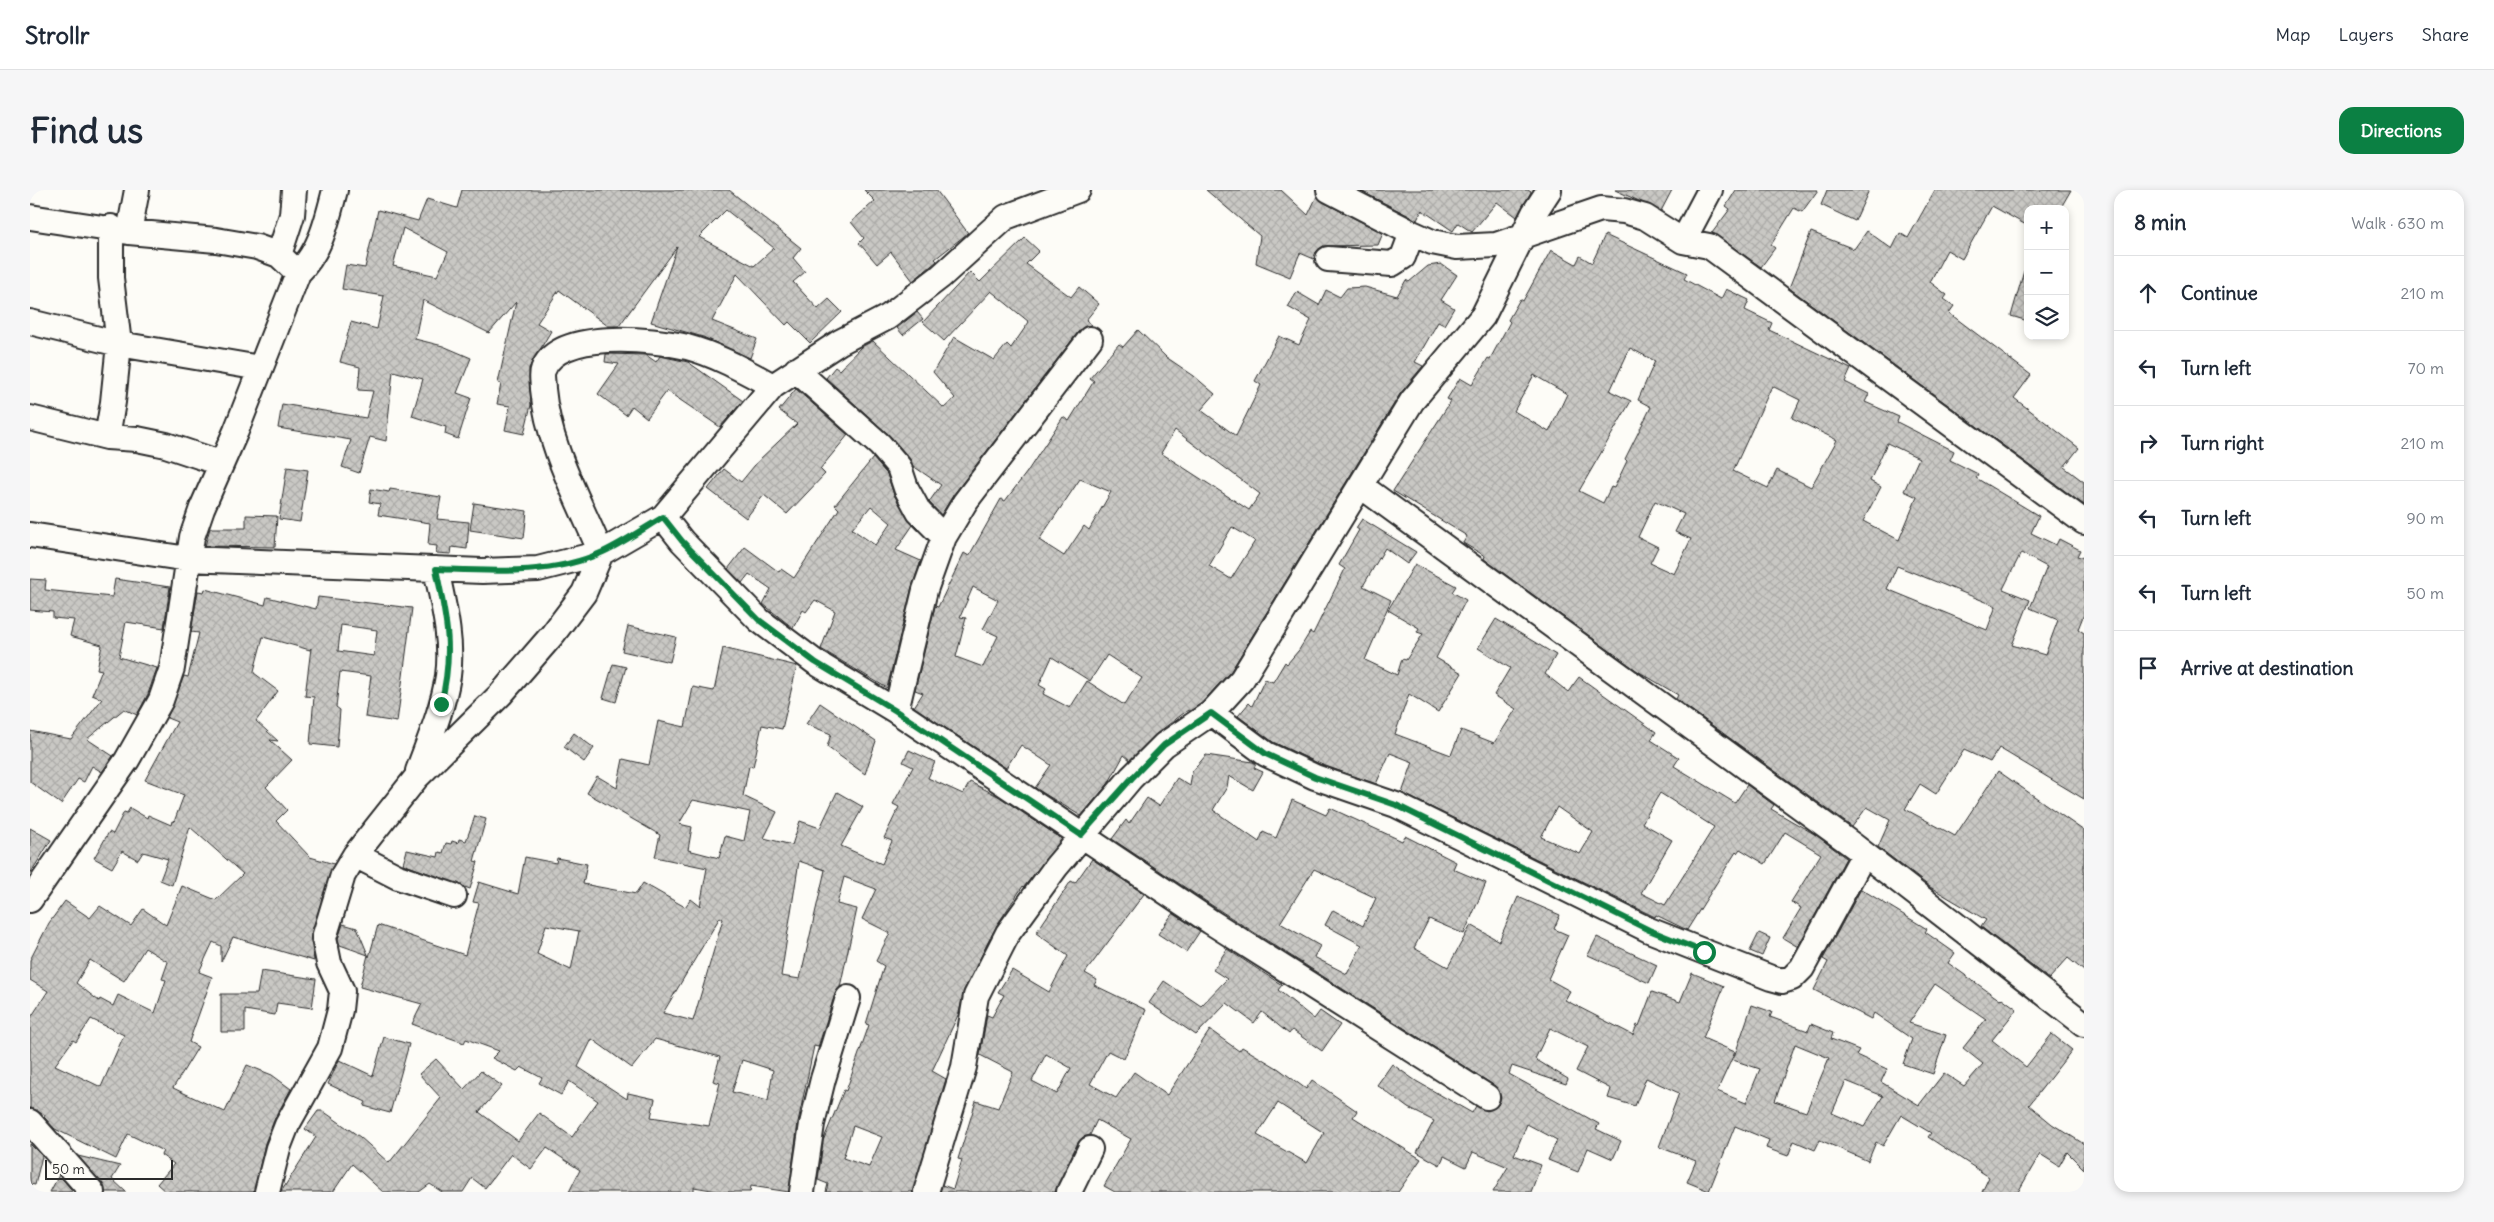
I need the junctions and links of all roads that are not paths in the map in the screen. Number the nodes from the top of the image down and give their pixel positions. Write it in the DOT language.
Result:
graph roads {
  1 [pos="137,190"];
  2 [pos="294,190"];
  3 [pos="335,190"];
  4 [pos="1078,190"];
  5 [pos="1329,190"];
  6 [pos="1549,190"];
  7 [pos="1710,190"];
  8 [pos="30,217"];
  9 [pos="120,230"];
  10 [pos="1412,233"];
  11 [pos="1523,234"];
  12 [pos="1683,241"];
  13 [pos="279,255"];
  14 [pos="1328,259"];
  15 [pos="298,273"];
  16 [pos="30,322"];
  17 [pos="1090,339"];
  18 [pos="119,344"];
  19 [pos="260,368"];
  20 [pos="796,370"];
  21 [pos="773,386"];
  22 [pos="30,418"];
  23 [pos="107,437"];
  24 [pos="220,463"];
  25 [pos="1361,486"];
  26 [pos="663,517"];
  27 [pos="2084,522"];
  28 [pos="30,534"];
  29 [pos="944,537"];
  30 [pos="601,552"];
  31 [pos="188,559"];
  32 [pos="436,569"];
  33 [pos="896,711"];
  34 [pos="1211,713"];
  35 [pos="416,778"];
  36 [pos="1081,835"];
  37 [pos="354,854"];
  38 [pos="1864,854"];
  39 [pos="32,889"];
  40 [pos="454,896"];
  41 [pos="848,998"];
  42 [pos="2084,1024"];
  43 [pos="1488,1096"];
  44 [pos="30,1122"];
  45 [pos="1090,1149"];
  46 [pos="92,1192"];
  47 [pos="267,1192"];
  48 [pos="802,1192"];
  49 [pos="926,1192"];
  50 [pos="1069,1192"];
  1 -- 9 [label="street"];
  2 -- 13 [label="street"];
  3 -- 15 [label="street"];
  4 -- 20 [label="street"];
  5 -- 10 [label="street"];
  6 -- 11 [label="street"];
  7 -- 12 [label="street"];
  8 -- 9 [label="street"];
  9 -- 13 [label="street"];
  9 -- 18 [label="street"];
  10 -- 11 [label="street"];
  10 -- 14 [label="street"];
  11 -- 12 [label="street"];
  11 -- 25 [label="street"];
  12 -- 27 [label="street"];
  13 -- 15 [label="street"];
  15 -- 19 [label="street"];
  16 -- 18 [label="street"];
  17 -- 29 [label="street"];
  18 -- 19 [label="street"];
  18 -- 23 [label="street"];
  19 -- 24 [label="street"];
  20 -- 21 [label="street"];
  20 -- 29 [label="street"];
  21 -- 26 [label="street"];
  21 -- 30 [label="street"];
  22 -- 23 [label="street"];
  23 -- 24 [label="street"];
  24 -- 31 [label="street"];
  25 -- 34 [label="street"];
  25 -- 38 [label="street"];
  26 -- 30 [label="street"];
  26 -- 33 [label="street"];
  28 -- 31 [label="street"];
  29 -- 33 [label="street"];
  30 -- 32 [label="street"];
  30 -- 35 [label="street"];
  31 -- 32 [label="street"];
  31 -- 39 [label="street"];
  32 -- 35 [label="street"];
  33 -- 36 [label="street"];
  34 -- 36 [label="street"];
  34 -- 38 [label="street"];
  35 -- 37 [label="street"];
  36 -- 43 [label="street"];
  36 -- 49 [label="street"];
  37 -- 40 [label="street"];
  37 -- 47 [label="street"];
  38 -- 42 [label="street"];
  41 -- 48 [label="street"];
  44 -- 46 [label="street"];
  45 -- 50 [label="street"];
}
